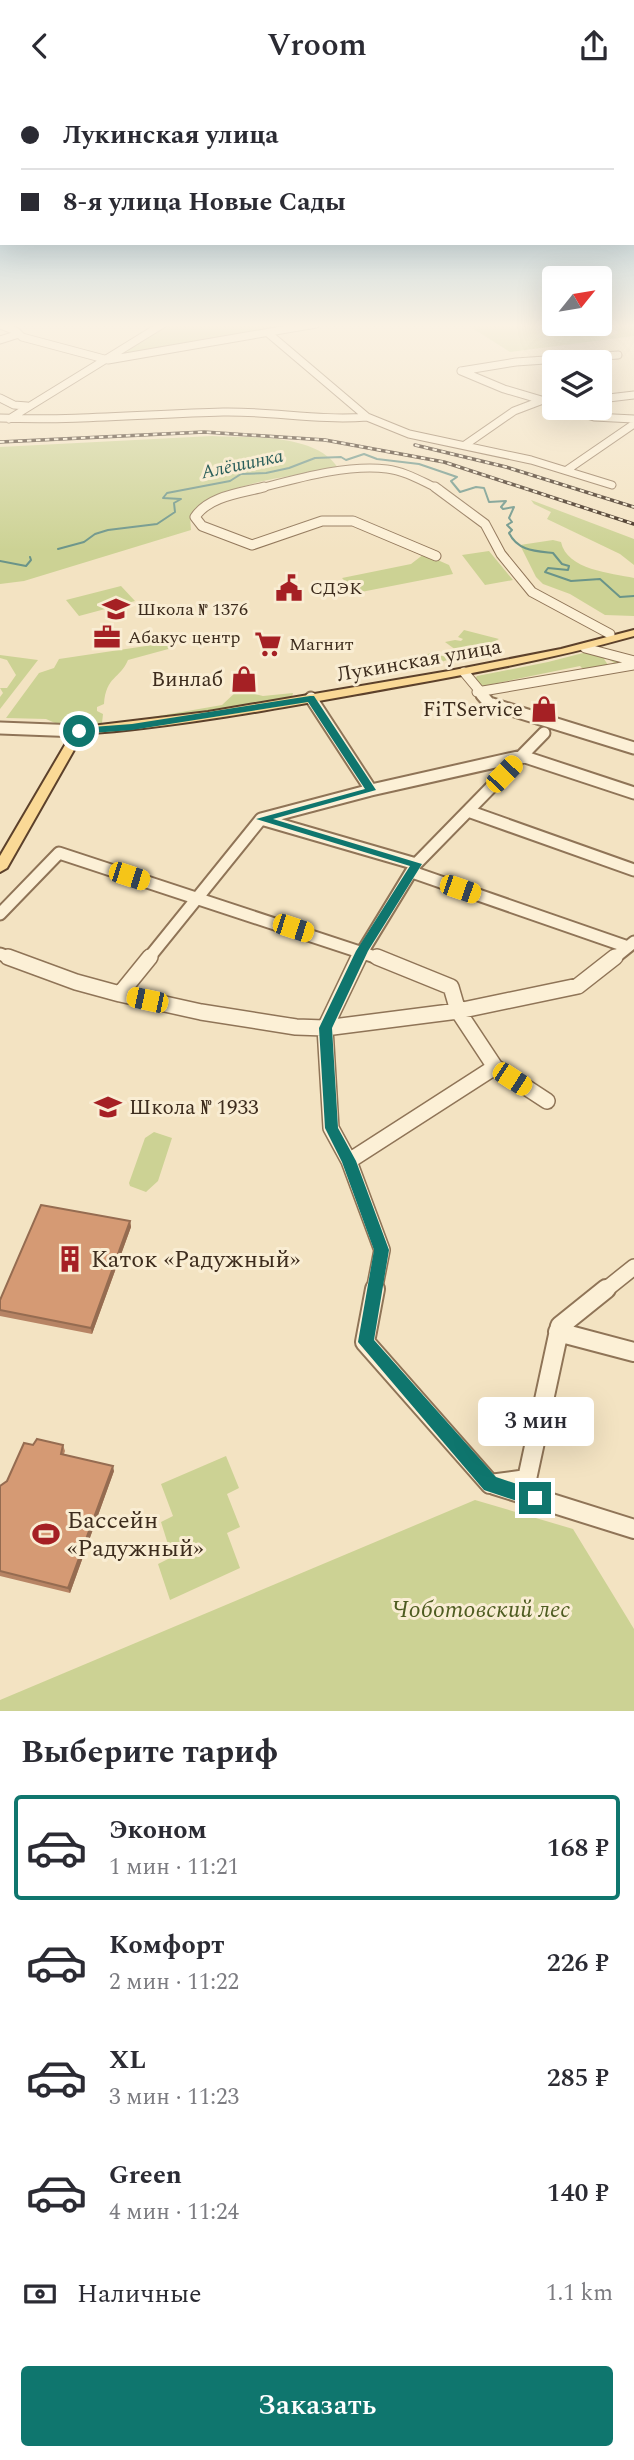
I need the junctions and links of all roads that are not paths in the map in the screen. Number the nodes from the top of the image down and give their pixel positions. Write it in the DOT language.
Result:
graph roads {
  1 [pos="3,400"];
  2 [pos="42,400"];
  3 [pos="346,400"];
  4 [pos="542,400"];
  5 [pos="27,406"];
  6 [pos="367,417"];
  7 [pos="4,419"];
  8 [pos="612,419"];
  9 [pos="634,422"];
  10 [pos="465,445"];
  11 [pos="567,470"];
  12 [pos="612,485"];
  13 [pos="436,556"];
  14 [pos="634,633"];
  15 [pos="608,638"];
  16 [pos="585,648"];
  17 [pos="615,655"];
  18 [pos="634,663"];
  19 [pos="464,672"];
  20 [pos="477,692"];
  21 [pos="310,698"];
  22 [pos="0,728"];
  23 [pos="79,731"];
  24 [pos="544,733"];
  25 [pos="634,748"];
  26 [pos="522,756"];
  27 [pos="371,790"];
  28 [pos="634,793"];
  29 [pos="468,811"];
  30 [pos="261,819"];
  31 [pos="0,868"];
  32 [pos="414,868"];
  33 [pos="634,870"];
  34 [pos="200,898"];
  35 [pos="0,914"];
  36 [pos="631,945"];
  37 [pos="362,951"];
  38 [pos="0,954"];
  39 [pos="120,994"];
  40 [pos="458,1011"];
  41 [pos="325,1028"];
  42 [pos="495,1067"];
  43 [pos="547,1101"];
  44 [pos="349,1161"];
  45 [pos="634,1267"];
  46 [pos="558,1332"];
  47 [pos="634,1352"];
  48 [pos="490,1484"];
  49 [pos="634,1529"];
  1 -- 5 [label="street"];
  2 -- 5 [label="street"];
  3 -- 6 [label="street"];
  4 -- 10 [label="street"];
  5 -- 7 [label="street"];
  6 -- 7 [label="street"];
  6 -- 10 [label="street"];
  8 -- 9 [label="street"];
  9 -- 11 [label="street"];
  10 -- 11 [label="street"];
  11 -- 12 [label="street"];
  13 -- 15 [label="street"];
  14 -- 15 [label="main road, Лукинская улица"];
  15 -- 16 [label="main road, Лукинская улица"];
  15 -- 17 [label="street"];
  16 -- 17 [label="street"];
  16 -- 19 [label="main road, Лукинская улица"];
  17 -- 18 [label="street"];
  18 -- 20 [label="street"];
  19 -- 20 [label="street"];
  19 -- 21 [label="main road, Лукинская улица"];
  20 -- 25 [label="street"];
  21 -- 23 [label="main road, Лукинская улица"];
  21 -- 27 [label="street"];
  22 -- 23 [label="street, Лукинская улица"];
  23 -- 31 [label="main road"];
  24 -- 26 [label="street"];
  26 -- 27 [label="street"];
  26 -- 28 [label="street"];
  26 -- 29 [label="street"];
  27 -- 30 [label="street"];
  29 -- 32 [label="street"];
  29 -- 33 [label="street"];
  30 -- 32 [label="street"];
  30 -- 34 [label="street"];
  32 -- 36 [label="street"];
  32 -- 37 [label="street"];
  34 -- 35 [label="street"];
  34 -- 37 [label="street"];
  34 -- 39 [label="street"];
  36 -- 40 [label="street"];
  37 -- 40 [label="street"];
  37 -- 41 [label="street"];
  38 -- 39 [label="street"];
  39 -- 41 [label="street"];
  40 -- 41 [label="street"];
  40 -- 42 [label="street"];
  41 -- 44 [label="street"];
  42 -- 43 [label="street"];
  42 -- 44 [label="street"];
  44 -- 48 [label="street"];
  45 -- 46 [label="street"];
  46 -- 47 [label="street"];
  46 -- 48 [label="street"];
  48 -- 49 [label="street"];
}
